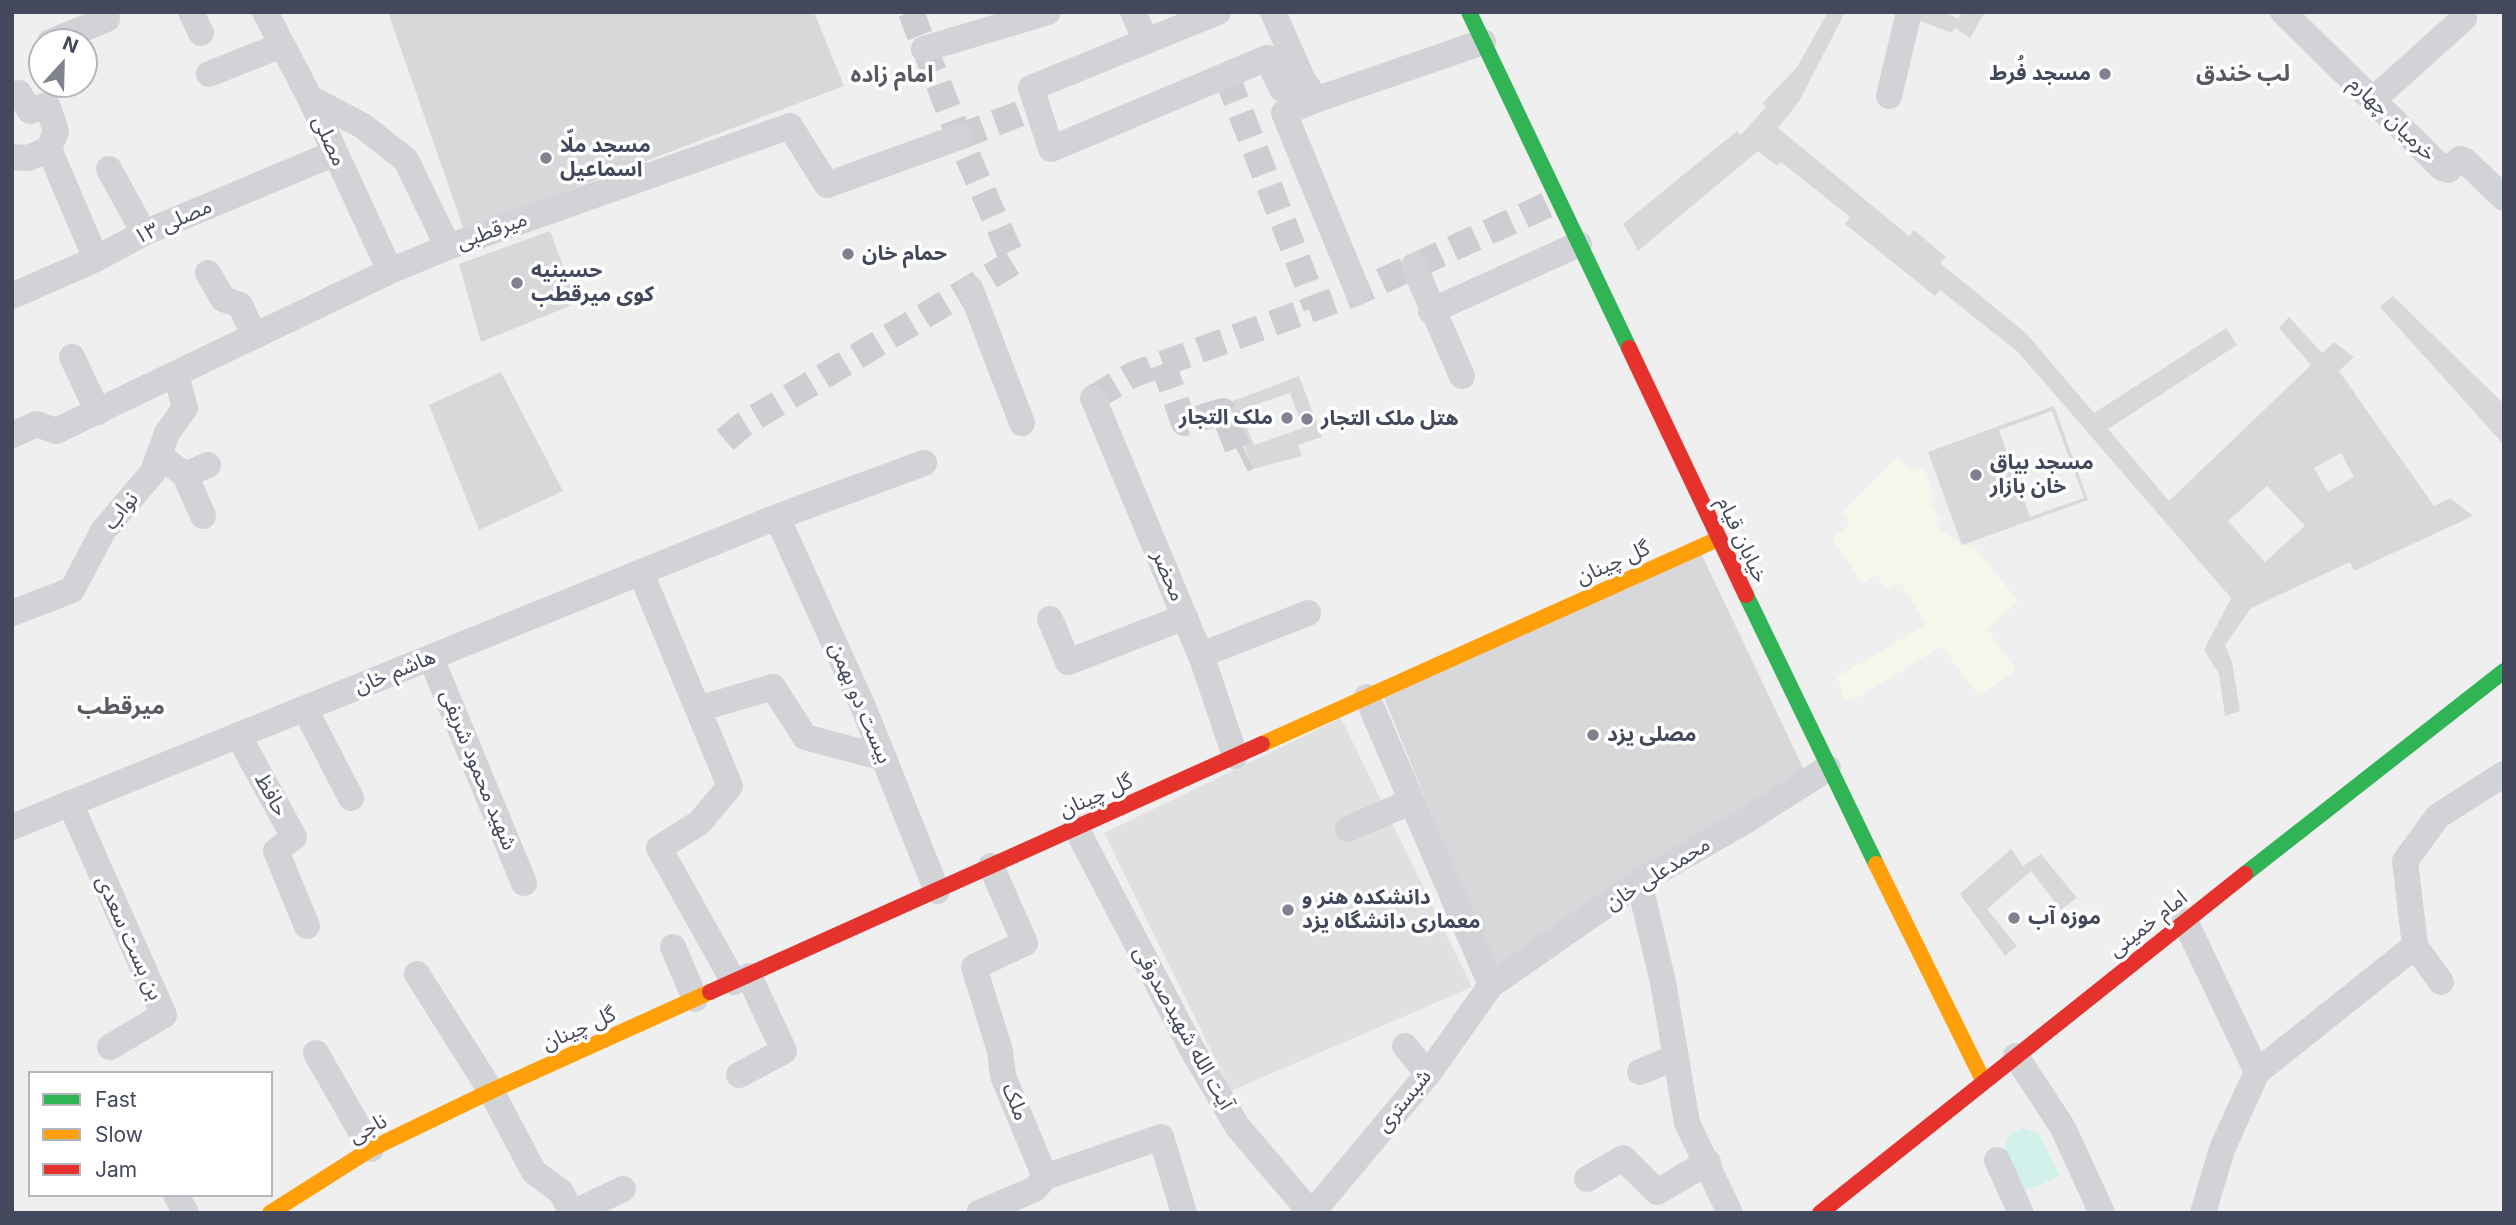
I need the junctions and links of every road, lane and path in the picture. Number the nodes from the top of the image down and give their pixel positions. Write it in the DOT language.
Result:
graph roads {
  1 [pos="105,12"];
  2 [pos="265,12"];
  3 [pos="1048,12"];
  4 [pos="1133,12"];
  5 [pos="1218,12"];
  6 [pos="1273,12"];
  7 [pos="1469,12"];
  8 [pos="1909,12"];
  9 [pos="2283,12"];
  10 [pos="2464,18"];
  11 [pos="85,28"];
  12 [pos="1146,41"];
  13 [pos="1483,42"];
  14 [pos="282,45"];
  15 [pos="924,49"];
  16 [pos="209,74"];
  17 [pos="1309,89"];
  18 [pos="19,93"];
  19 [pos="1889,96"];
  20 [pos="310,98"];
  21 [pos="2373,100"];
  22 [pos="959,137"];
  23 [pos="49,149"];
  24 [pos="335,153"];
  25 [pos="12,157"];
  26 [pos="109,169"];
  27 [pos="2504,198"];
  28 [pos="144,233"];
  29 [pos="1579,244"];
  30 [pos="448,247"];
  31 [pos="96,259"];
  32 [pos="1414,266"];
  33 [pos="390,271"];
  34 [pos="208,273"];
  35 [pos="970,288"];
  36 [pos="1358,292"];
  37 [pos="12,296"];
  38 [pos="1431,310"];
  39 [pos="254,335"];
  40 [pos="72,357"];
  41 [pos="176,375"];
  42 [pos="1462,376"];
  43 [pos="1093,398"];
  44 [pos="97,412"];
  45 [pos="1022,423"];
  46 [pos="12,435"];
  47 [pos="160,456"];
  48 [pos="924,463"];
  49 [pos="203,516"];
  50 [pos="777,517"];
  51 [pos="1718,539"];
  52 [pos="641,573"];
  53 [pos="12,613"];
  54 [pos="1308,613"];
  55 [pos="1185,617"];
  56 [pos="1050,619"];
  57 [pos="1201,655"];
  58 [pos="431,657"];
  59 [pos="2502,676"];
  60 [pos="1367,697"];
  61 [pos="304,709"];
  62 [pos="698,709"];
  63 [pos="238,736"];
  64 [pos="1235,756"];
  65 [pos="884,758"];
  66 [pos="1828,768"];
  67 [pos="2504,774"];
  68 [pos="351,798"];
  69 [pos="1412,801"];
  70 [pos="70,803"];
  71 [pos="12,827"];
  72 [pos="1076,828"];
  73 [pos="1348,829"];
  74 [pos="991,866"];
  75 [pos="1639,882"];
  76 [pos="524,883"];
  77 [pos="937,891"];
  78 [pos="2185,921"];
  79 [pos="307,926"];
  80 [pos="2415,946"];
  81 [pos="673,947"];
  82 [pos="417,974"];
  83 [pos="741,979"];
  84 [pos="2441,982"];
  85 [pos="1490,985"];
  86 [pos="695,999"];
  87 [pos="1405,1046"];
  88 [pos="110,1047"];
  89 [pos="316,1053"];
  90 [pos="2016,1056"];
  91 [pos="1676,1057"];
  92 [pos="1640,1072"];
  93 [pos="2257,1072"];
  94 [pos="1428,1074"];
  95 [pos="739,1075"];
  96 [pos="1984,1082"];
  97 [pos="491,1091"];
  98 [pos="371,1149"];
  99 [pos="1997,1160"];
  100 [pos="1707,1161"];
  101 [pos="1045,1177"];
  102 [pos="1587,1179"];
  103 [pos="2072,1182"];
  104 [pos="623,1189"];
  105 [pos="177,1197"];
  106 [pos="309,1203"];
  107 [pos="186,1213"];
  108 [pos="270,1213"];
  109 [pos="572,1213"];
  110 [pos="979,1213"];
  111 [pos="1184,1213"];
  112 [pos="1312,1213"];
  113 [pos="1730,1213"];
  114 [pos="1820,1213"];
  115 [pos="2021,1213"];
  116 [pos="2086,1213"];
  117 [pos="2102,1213"];
  118 [pos="2203,1213"];
  1 -- 11 [label="street"];
  2 -- 14 [label="street, مصلی"];
  3 -- 15 [label="street"];
  4 -- 12 [label="street"];
  5 -- 12 [label="street"];
  6 -- 17 [label="street"];
  7 -- 13 [label="main road, خیابان قیام"];
  8 -- 19 [label="street"];
  9 -- 21 [label="street, خرمیان چهارم"];
  10 -- 21 [label="street"];
  12 -- 17 [label="street"];
  13 -- 17 [label="street"];
  13 -- 29 [label="main road, خیابان قیام"];
  14 -- 16 [label="street"];
  14 -- 20 [label="street, مصلی"];
  17 -- 36 [label="street"];
  18 -- 23 [label="street"];
  20 -- 24 [label="street, مصلی"];
  20 -- 30 [label="street"];
  21 -- 27 [label="street, خرمیان چهارم"];
  22 -- 30 [label="street, میرقطبی"];
  23 -- 25 [label="street"];
  23 -- 31 [label="street"];
  24 -- 28 [label="street, مصلی ۱۳"];
  24 -- 33 [label="street, مصلی"];
  26 -- 28 [label="street"];
  28 -- 31 [label="street, مصلی ۱۳"];
  29 -- 38 [label="street"];
  29 -- 51 [label="main road, خیابان قیام"];
  30 -- 33 [label="street, میرقطبی"];
  31 -- 37 [label="street, مصلی ۱۳"];
  32 -- 38 [label="street"];
  33 -- 39 [label="street, میرقطبی"];
  34 -- 39 [label="street"];
  35 -- 45 [label="street"];
  38 -- 42 [label="street"];
  39 -- 41 [label="street, میرقطبی"];
  40 -- 44 [label="street"];
  41 -- 44 [label="street, میرقطبی"];
  41 -- 47 [label="street, نواب"];
  43 -- 55 [label="street, محضر"];
  44 -- 46 [label="street, میرقطبی"];
  47 -- 49 [label="street"];
  47 -- 53 [label="street, نواب"];
  48 -- 50 [label="street, هاشم خان"];
  50 -- 52 [label="street, هاشم خان"];
  50 -- 65 [label="street, بیست دو بهمن"];
  51 -- 60 [label="main road, گل چینان"];
  51 -- 66 [label="main road, خیابان قیام"];
  52 -- 58 [label="street, هاشم خان"];
  52 -- 62 [label="street"];
  54 -- 57 [label="street"];
  55 -- 56 [label="street"];
  55 -- 57 [label="street, محضر"];
  57 -- 64 [label="street, محضر"];
  58 -- 61 [label="street, هاشم خان"];
  58 -- 76 [label="street, شهید محمود شریفی"];
  59 -- 78 [label="main road, امام خمینی"];
  60 -- 64 [label="main road, گل چینان"];
  60 -- 69 [label="street"];
  61 -- 63 [label="street, هاشم خان"];
  61 -- 68 [label="street"];
  62 -- 65 [label="street"];
  62 -- 83 [label="street"];
  63 -- 70 [label="street, هاشم خان"];
  63 -- 79 [label="street, حافظ"];
  64 -- 72 [label="main road, گل چینان"];
  65 -- 77 [label="street, بیست دو بهمن"];
  66 -- 75 [label="street, محمدعلی خان"];
  66 -- 96 [label="main road, خیابان قیام"];
  67 -- 80 [label="street"];
  69 -- 73 [label="street"];
  69 -- 85 [label="street"];
  70 -- 71 [label="street, هاشم خان"];
  70 -- 88 [label="street, بن بست سعدی"];
  72 -- 74 [label="main road, گل چینان"];
  72 -- 112 [label="street, آیت الله شهیدصدوقی"];
  74 -- 77 [label="main road, گل چینان"];
  74 -- 101 [label="street, ملک"];
  75 -- 85 [label="street, محمدعلی خان"];
  75 -- 91 [label="street"];
  77 -- 83 [label="main road, گل چینان"];
  78 -- 90 [label="main road, امام خمینی"];
  78 -- 93 [label="street"];
  80 -- 84 [label="street"];
  80 -- 93 [label="street"];
  81 -- 86 [label="street"];
  82 -- 97 [label="street"];
  83 -- 86 [label="main road, گل چینان"];
  83 -- 95 [label="street"];
  85 -- 94 [label="street, شبستری"];
  86 -- 97 [label="main road, گل چینان"];
  87 -- 94 [label="street"];
  89 -- 98 [label="street"];
  90 -- 96 [label="main road, امام خمینی"];
  90 -- 117 [label="street"];
  91 -- 92 [label="street"];
  91 -- 100 [label="street"];
  93 -- 118 [label="street"];
  94 -- 112 [label="street, شبستری"];
  96 -- 114 [label="main road, امام خمینی"];
  97 -- 98 [label="main road, ناجی"];
  97 -- 109 [label="street"];
  98 -- 106 [label="main road, ناجی"];
  99 -- 115 [label="street"];
  100 -- 102 [label="street"];
  100 -- 113 [label="street"];
  101 -- 110 [label="street"];
  101 -- 111 [label="street"];
  103 -- 116 [label="street"];
  104 -- 109 [label="street"];
  105 -- 107 [label="street"];
  106 -- 108 [label="main road, ناجی"];
}
